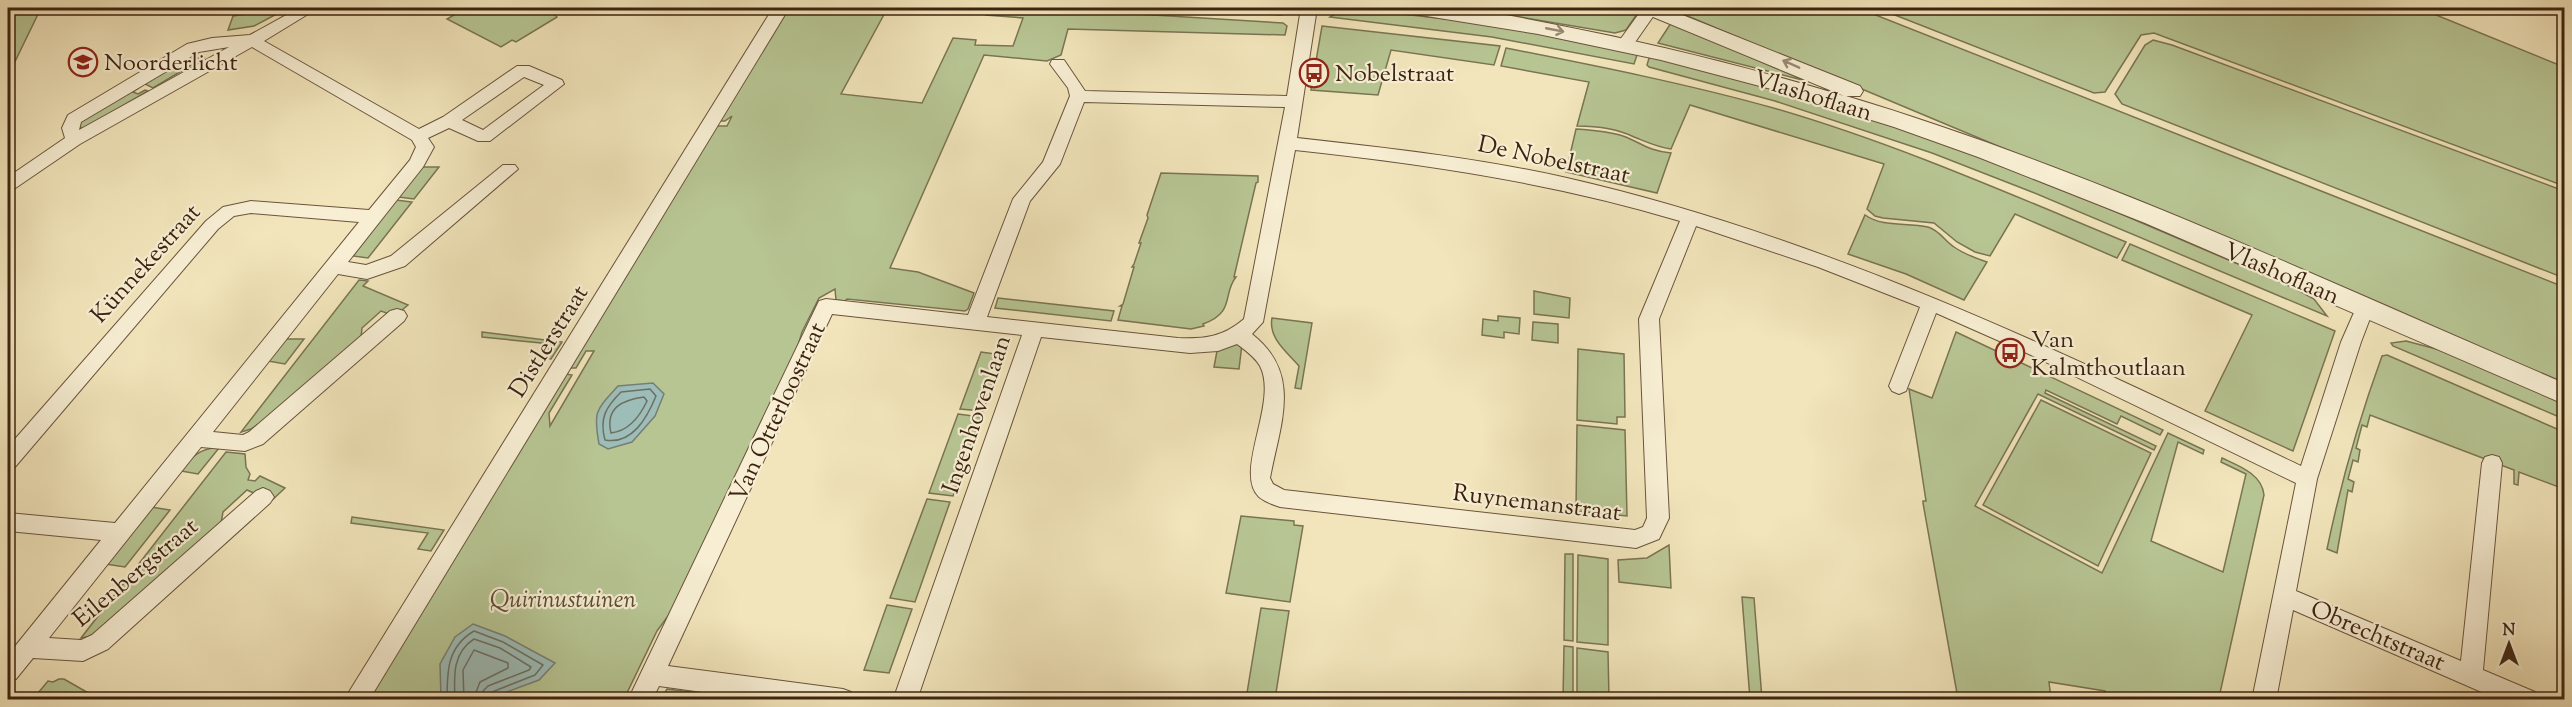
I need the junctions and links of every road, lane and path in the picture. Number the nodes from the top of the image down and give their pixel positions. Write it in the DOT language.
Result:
graph roads {
  1 [pos="310,8"];
  2 [pos="781,8"];
  3 [pos="1309,8"];
  4 [pos="1414,8"];
  5 [pos="1649,8"];
  6 [pos="251,40"];
  7 [pos="1625,44"];
  8 [pos="1058,64"];
  9 [pos="1078,96"];
  10 [pos="1293,102"];
  11 [pos="449,121"];
  12 [pos="418,136"];
  13 [pos="1288,143"];
  14 [pos="1998,156"];
  15 [pos="509,169"];
  16 [pos="8,185"];
  17 [pos="373,217"];
  18 [pos="1690,218"];
  19 [pos="333,266"];
  20 [pos="1930,304"];
  21 [pos="2365,308"];
  22 [pos="397,316"];
  23 [pos="975,322"];
  24 [pos="1034,329"];
  25 [pos="1239,335"];
  26 [pos="1899,386"];
  27 [pos="2565,394"];
  28 [pos="195,438"];
  29 [pos="8,461"];
  30 [pos="2492,463"];
  31 [pos="2307,479"];
  32 [pos="263,497"];
  33 [pos="8,522"];
  34 [pos="118,534"];
  35 [pos="2285,596"];
  36 [pos="27,647"];
  37 [pos="8,672"];
  38 [pos="652,674"];
  39 [pos="2471,675"];
  40 [pos="356,699"];
  41 [pos="640,699"];
  42 [pos="843,699"];
  43 [pos="906,699"];
  44 [pos="2264,699"];
  45 [pos="2528,699"];
  1 -- 6 [label="street"];
  2 -- 40 [label="street, Distlerstraat"];
  3 -- 10 [label="street"];
  4 -- 7 [label="street, Vlashoflaan, one-way"];
  5 -- 7 [label="street, Vlashoflaan"];
  14 -- 5 [label="street, Vlashoflaan, one-way"];
  6 -- 12 [label="street"];
  6 -- 16 [label="street"];
  7 -- 14 [label="street, Vlashoflaan"];
  8 -- 9 [label="street"];
  9 -- 10 [label="street"];
  9 -- 23 [label="street"];
  10 -- 13 [label="street"];
  11 -- 11 [label="street"];
  11 -- 12 [label="street"];
  12 -- 17 [label="street, Eilenbergstraat"];
  13 -- 18 [label="street, De Nobelstraat"];
  13 -- 25 [label="street"];
  14 -- 21 [label="street, Vlashoflaan"];
  15 -- 19 [label="street"];
  17 -- 19 [label="street, Eilenbergstraat"];
  17 -- 29 [label="street, Künnekestraat"];
  18 -- 20 [label="street, De Nobelstraat"];
  18 -- 25 [label="street, Ruynemanstraat"];
  19 -- 28 [label="street, Eilenbergstraat"];
  20 -- 26 [label="street"];
  20 -- 31 [label="street, De Nobelstraat"];
  21 -- 27 [label="street, Vlashoflaan"];
  21 -- 31 [label="street"];
  22 -- 28 [label="street"];
  23 -- 24 [label="street, Van Otterloostraat"];
  23 -- 38 [label="street, Van Otterloostraat"];
  24 -- 25 [label="street, Ingenhovenlaan"];
  24 -- 43 [label="street, Ingenhovenlaan"];
  28 -- 34 [label="street, Eilenbergstraat"];
  30 -- 39 [label="street, Obrechtstraat"];
  31 -- 35 [label="street"];
  32 -- 36 [label="street, Eilenbergstraat"];
  33 -- 34 [label="street"];
  34 -- 36 [label="street, Eilenbergstraat"];
  35 -- 39 [label="street, Obrechtstraat"];
  35 -- 44 [label="street"];
  36 -- 37 [label="street, Eilenbergstraat"];
  38 -- 41 [label="street, Van Otterloostraat"];
  38 -- 42 [label="street"];
  39 -- 45 [label="street, Obrechtstraat"];
}
